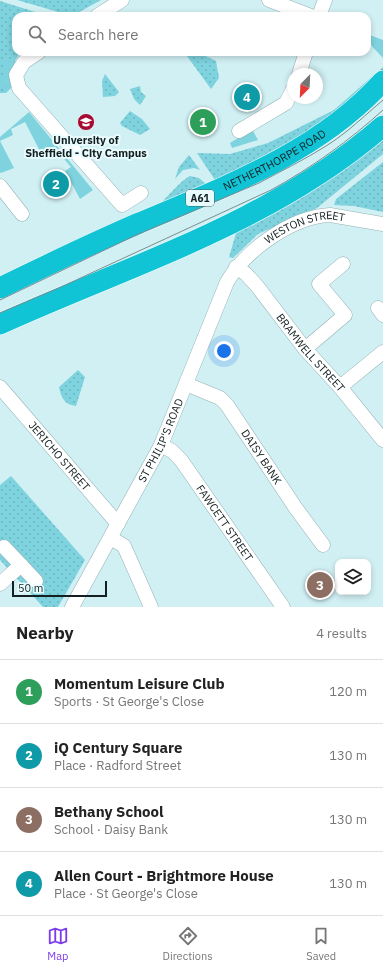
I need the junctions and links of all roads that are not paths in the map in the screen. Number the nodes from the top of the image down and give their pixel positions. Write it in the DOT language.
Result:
graph roads {
  1 [pos="122,0"];
  2 [pos="269,0"];
  3 [pos="324,0"];
  4 [pos="102,12"];
  5 [pos="300,12"];
  6 [pos="320,12"];
  7 [pos="33,56"];
  8 [pos="305,56"];
  9 [pos="301,68"];
  10 [pos="383,81"];
  11 [pos="287,101"];
  12 [pos="383,126"];
  13 [pos="239,131"];
  14 [pos="0,186"];
  15 [pos="141,193"];
  16 [pos="22,214"];
  17 [pos="383,224"];
  18 [pos="343,264"];
  19 [pos="236,267"];
  20 [pos="0,288"];
  21 [pos="0,324"];
  22 [pos="305,349"];
  23 [pos="383,352"];
  24 [pos="186,384"];
  25 [pos="0,387"];
  26 [pos="340,387"];
  27 [pos="383,440"];
  28 [pos="161,445"];
  29 [pos="118,524"];
  30 [pos="111,538"];
  31 [pos="323,545"];
  32 [pos="4,547"];
  33 [pos="21,565"];
  34 [pos="36,581"];
  35 [pos="0,584"];
  36 [pos="72,607"];
  37 [pos="151,607"];
  38 [pos="283,607"];
  1 -- 4 [label="street"];
  2 -- 5 [label="street"];
  3 -- 6 [label="street"];
  7 -- 15 [label="street"];
  8 -- 9 [label="street"];
  10 -- 20 [label="highway, NETHERTHORPE ROAD / A61"];
  11 -- 13 [label="street"];
  12 -- 21 [label="highway"];
  14 -- 16 [label="street"];
  17 -- 19 [label="street, WESTON STREET"];
  18 -- 22 [label="street"];
  19 -- 22 [label="street, BRAMWELL STREET"];
  19 -- 24 [label="street, ST PHILIP'S ROAD"];
  22 -- 26 [label="street, BRAMWELL STREET"];
  23 -- 26 [label="street"];
  24 -- 28 [label="street, ST PHILIP'S ROAD"];
  24 -- 31 [label="street, DAISY BANK"];
  25 -- 29 [label="street, JERICHO STREET"];
  26 -- 27 [label="street, BRAMWELL STREET"];
  28 -- 29 [label="street, ST PHILIP'S ROAD"];
  28 -- 38 [label="street, FAWCETT STREET"];
  29 -- 30 [label="street, ST PHILIP'S ROAD"];
  30 -- 36 [label="street, ST PHILIP'S ROAD"];
  30 -- 37 [label="street"];
  32 -- 33 [label="street"];
  33 -- 34 [label="street"];
  33 -- 35 [label="street"];
}
